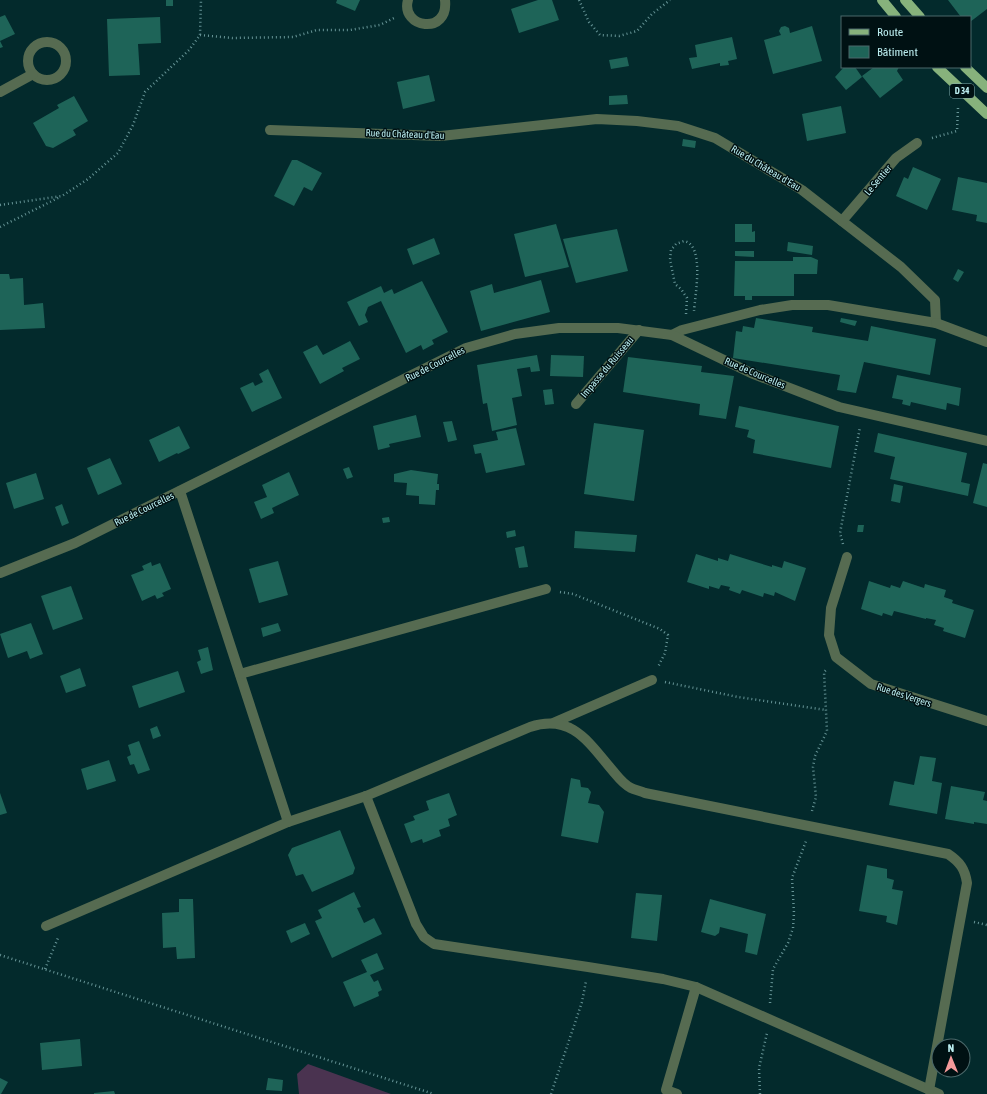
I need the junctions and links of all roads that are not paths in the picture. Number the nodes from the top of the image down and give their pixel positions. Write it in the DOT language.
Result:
graph roads {
  1 [pos="408,0"];
  2 [pos="446,0"];
  3 [pos="882,0"];
  4 [pos="905,0"];
  5 [pos="895,16"];
  6 [pos="919,16"];
  7 [pos="938,68"];
  8 [pos="966,68"];
  9 [pos="33,74"];
  10 [pos="987,88"];
  11 [pos="0,92"];
  12 [pos="987,114"];
  13 [pos="270,130"];
  14 [pos="918,143"];
  15 [pos="842,221"];
  16 [pos="936,323"];
  17 [pos="639,330"];
  18 [pos="672,335"];
  19 [pos="987,342"];
  20 [pos="576,404"];
  21 [pos="987,441"];
  22 [pos="180,491"];
  23 [pos="847,557"];
  24 [pos="0,573"];
  25 [pos="546,589"];
  26 [pos="240,674"];
  27 [pos="652,680"];
  28 [pos="987,721"];
  29 [pos="553,723"];
  30 [pos="366,796"];
  31 [pos="288,822"];
  32 [pos="46,926"];
  33 [pos="696,987"];
  34 [pos="929,1090"];
  35 [pos="677,1094"];
  36 [pos="939,1094"];
  1 -- 2 [label="street"];
  3 -- 5 [label="main road"];
  4 -- 6 [label="main road"];
  7 -- 12 [label="main road, D 34"];
  8 -- 10 [label="main road, D 34"];
  9 -- 11 [label="street"];
  13 -- 15 [label="street, Rue du Château d'Eau"];
  14 -- 15 [label="street, Le Sentier"];
  15 -- 16 [label="street, Rue du Château d'Eau"];
  16 -- 18 [label="street"];
  16 -- 19 [label="street"];
  17 -- 18 [label="street, Rue de Courcelles"];
  17 -- 20 [label="street, Impasse du Ruisseau"];
  17 -- 22 [label="street, Rue de Courcelles"];
  18 -- 21 [label="street, Rue de Courcelles"];
  22 -- 24 [label="street, Rue de Courcelles"];
  22 -- 26 [label="street"];
  23 -- 28 [label="street, Rue des Vergers"];
  25 -- 26 [label="street"];
  26 -- 31 [label="street"];
  27 -- 29 [label="street"];
  29 -- 30 [label="street"];
  29 -- 34 [label="street"];
  30 -- 31 [label="street"];
  30 -- 33 [label="street"];
  31 -- 32 [label="street"];
  33 -- 34 [label="street"];
  33 -- 35 [label="street"];
  34 -- 36 [label="street"];
}
